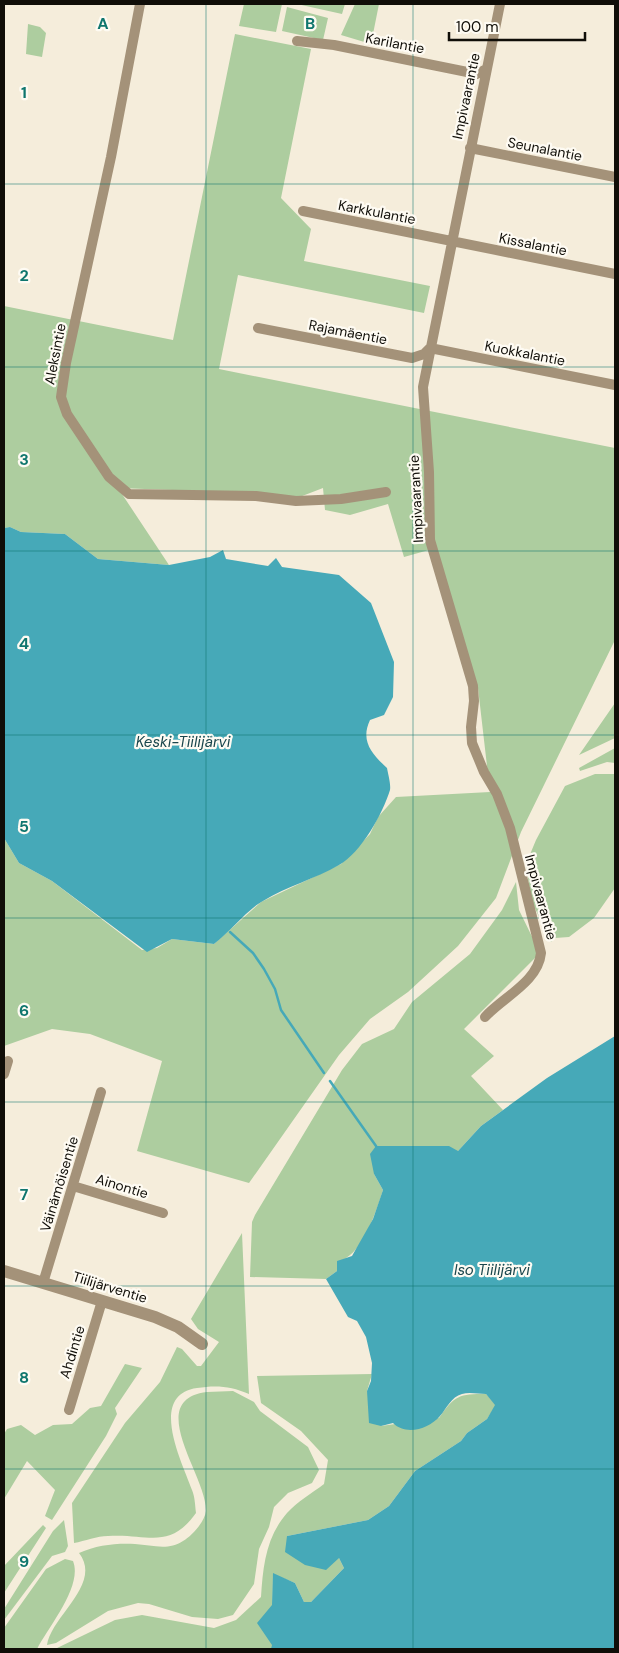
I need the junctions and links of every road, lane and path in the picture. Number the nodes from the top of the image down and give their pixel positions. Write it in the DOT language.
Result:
graph roads {
  1 [pos="140,4"];
  2 [pos="500,4"];
  3 [pos="297,41"];
  4 [pos="486,69"];
  5 [pos="470,148"];
  6 [pos="615,178"];
  7 [pos="303,211"];
  8 [pos="448,241"];
  9 [pos="615,274"];
  10 [pos="258,328"];
  11 [pos="430,348"];
  12 [pos="615,385"];
  13 [pos="386,492"];
  14 [pos="485,1017"];
  15 [pos="8,1061"];
  16 [pos="4,1074"];
  17 [pos="101,1092"];
  18 [pos="73,1186"];
  19 [pos="163,1213"];
  20 [pos="4,1271"];
  21 [pos="43,1283"];
  22 [pos="102,1301"];
  23 [pos="202,1344"];
  24 [pos="69,1410"];
  1 -- 13 [label="street, Aleksintie"];
  2 -- 4 [label="street, Impivaarantie"];
  3 -- 4 [label="street, Karilantie"];
  4 -- 5 [label="street, Impivaarantie"];
  5 -- 6 [label="street, Seunalantie"];
  5 -- 8 [label="street, Impivaarantie"];
  7 -- 8 [label="street, Karkkulantie"];
  8 -- 9 [label="street, Kissalantie"];
  8 -- 11 [label="street, Impivaarantie"];
  10 -- 11 [label="street, Rajamäentie"];
  11 -- 12 [label="street, Kuokkalantie"];
  11 -- 14 [label="street, Impivaarantie"];
  15 -- 16 [label="street"];
  17 -- 18 [label="street, Väinämöisentie"];
  18 -- 19 [label="street, Ainontie"];
  18 -- 21 [label="street, Väinämöisentie"];
  20 -- 21 [label="street, Tiilijärventie"];
  21 -- 22 [label="street, Tiilijärventie"];
  22 -- 23 [label="street, Tiilijärventie"];
  22 -- 24 [label="street, Ahdintie"];
}
